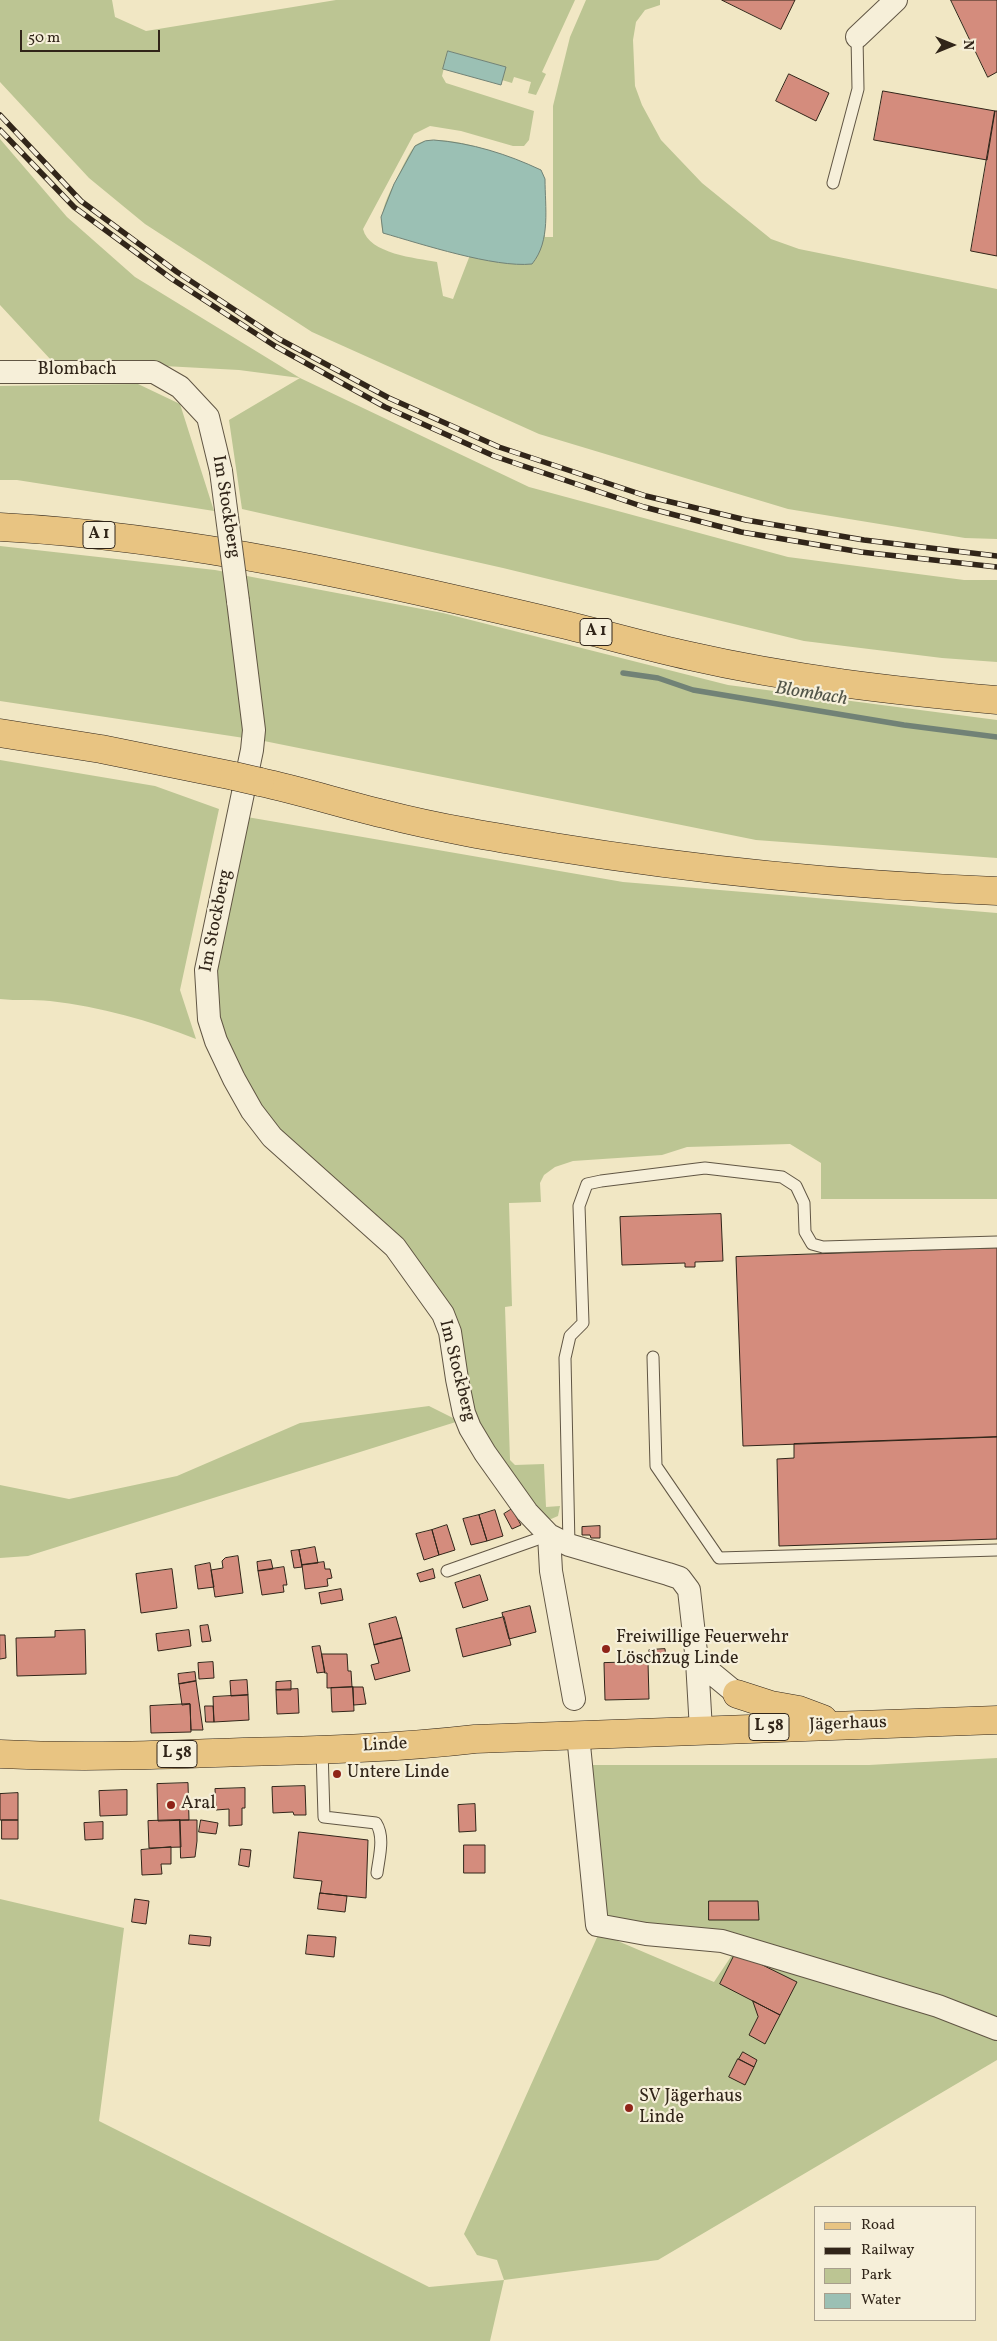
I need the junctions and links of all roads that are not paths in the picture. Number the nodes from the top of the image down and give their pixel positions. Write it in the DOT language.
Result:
graph roads {
  1 [pos="896,0"];
  2 [pos="857,37"];
  3 [pos="832,183"];
  4 [pos="0,372"];
  5 [pos="154,372"];
  6 [pos="0,527"];
  7 [pos="997,700"];
  8 [pos="0,733"];
  9 [pos="997,891"];
  10 [pos="997,1242"];
  11 [pos="653,1357"];
  12 [pos="559,1540"];
  13 [pos="997,1550"];
  14 [pos="447,1571"];
  15 [pos="697,1661"];
  16 [pos="737,1694"];
  17 [pos="574,1699"];
  18 [pos="997,1720"];
  19 [pos="838,1726"];
  20 [pos="701,1730"];
  21 [pos="578,1735"];
  22 [pos="322,1749"];
  23 [pos="0,1754"];
  24 [pos="377,1873"];
  25 [pos="997,2029"];
  1 -- 2 [label="street"];
  2 -- 3 [label="lane"];
  4 -- 5 [label="street, Blombach"];
  5 -- 12 [label="street, Im Stockberg, bridge"];
  6 -- 7 [label="main road, A 1"];
  8 -- 9 [label="main road, bridge"];
  10 -- 12 [label="lane"];
  11 -- 13 [label="lane"];
  12 -- 14 [label="lane"];
  12 -- 15 [label="street"];
  12 -- 17 [label="street"];
  15 -- 16 [label="street"];
  15 -- 20 [label="street"];
  16 -- 19 [label="main road"];
  18 -- 19 [label="main road, Jägerhaus / L 58"];
  19 -- 20 [label="main road, Jägerhaus / L 58"];
  20 -- 21 [label="main road, Jägerhaus / L 58"];
  21 -- 22 [label="main road, Linde / L 58"];
  21 -- 25 [label="street"];
  22 -- 23 [label="main road, Linde / L 58"];
  22 -- 24 [label="lane"];
}
